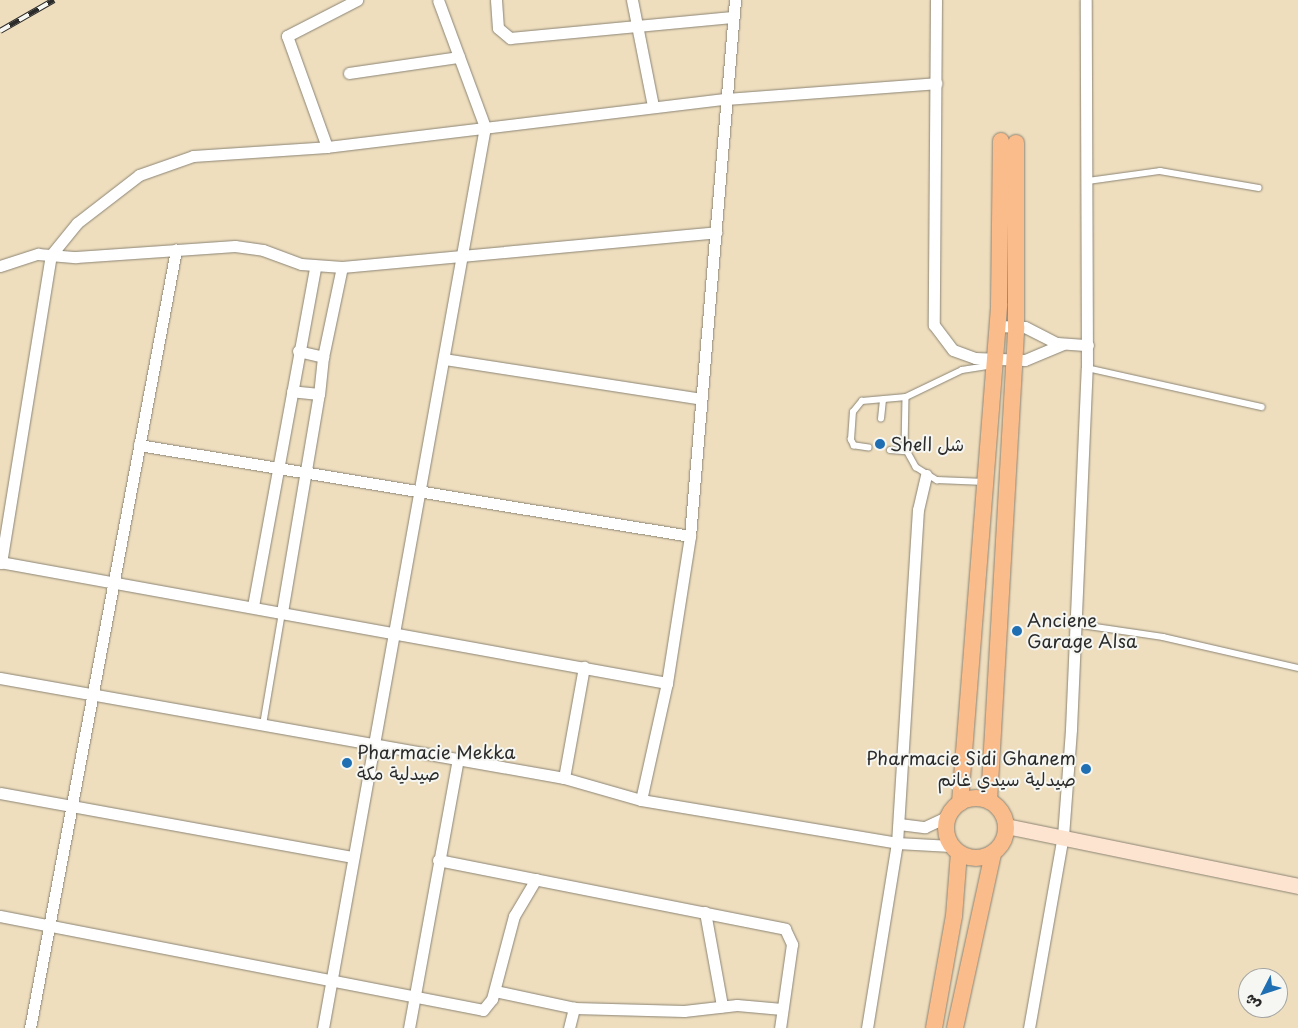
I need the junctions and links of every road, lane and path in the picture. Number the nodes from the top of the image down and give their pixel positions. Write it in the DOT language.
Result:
graph roads {
  1 [pos="357,0"];
  2 [pos="438,0"];
  3 [pos="496,0"];
  4 [pos="632,0"];
  5 [pos="735,0"];
  6 [pos="936,0"];
  7 [pos="1086,0"];
  8 [pos="732,17"];
  9 [pos="635,26"];
  10 [pos="459,57"];
  11 [pos="349,73"];
  12 [pos="936,83"];
  13 [pos="725,99"];
  14 [pos="653,106"];
  15 [pos="485,128"];
  16 [pos="327,147"];
  17 [pos="1088,181"];
  18 [pos="1259,188"];
  19 [pos="716,232"];
  20 [pos="176,250"];
  21 [pos="51,255"];
  22 [pos="464,255"];
  23 [pos="0,266"];
  24 [pos="315,267"];
  25 [pos="342,267"];
  26 [pos="997,326"];
  27 [pos="1016,327"];
  28 [pos="1063,344"];
  29 [pos="1088,345"];
  30 [pos="298,351"];
  31 [pos="323,357"];
  32 [pos="444,359"];
  33 [pos="1014,360"];
  34 [pos="994,362"];
  35 [pos="1087,368"];
  36 [pos="292,391"];
  37 [pos="318,394"];
  38 [pos="906,397"];
  39 [pos="701,400"];
  40 [pos="883,400"];
  41 [pos="1262,407"];
  42 [pos="881,419"];
  43 [pos="139,445"];
  44 [pos="869,448"];
  45 [pos="890,450"];
  46 [pos="906,452"];
  47 [pos="280,469"];
  48 [pos="306,474"];
  49 [pos="926,475"];
  50 [pos="985,482"];
  51 [pos="420,491"];
  52 [pos="690,536"];
  53 [pos="1,562"];
  54 [pos="113,583"];
  55 [pos="253,606"];
  56 [pos="282,612"];
  57 [pos="1073,624"];
  58 [pos="394,631"];
  59 [pos="584,667"];
  60 [pos="1298,668"];
  61 [pos="0,678"];
  62 [pos="667,683"];
  63 [pos="93,695"];
  64 [pos="263,725"];
  65 [pos="374,744"];
  66 [pos="458,759"];
  67 [pos="564,778"];
  68 [pos="0,793"];
  69 [pos="641,800"];
  70 [pos="989,801"];
  71 [pos="960,803"];
  72 [pos="72,807"];
  73 [pos="949,816"];
  74 [pos="899,824"];
  75 [pos="1006,826"];
  76 [pos="1063,836"];
  77 [pos="896,843"];
  78 [pos="955,849"];
  79 [pos="993,853"];
  80 [pos="353,857"];
  81 [pos="438,860"];
  82 [pos="536,879"];
  83 [pos="1298,886"];
  84 [pos="705,912"];
  85 [pos="0,916"];
  86 [pos="52,924"];
  87 [pos="332,981"];
  88 [pos="495,990"];
  89 [pos="415,998"];
  90 [pos="722,1006"];
  91 [pos="574,1008"];
  92 [pos="782,1009"];
  93 [pos="30,1028"];
  94 [pos="323,1028"];
  95 [pos="409,1028"];
  96 [pos="568,1028"];
  97 [pos="780,1028"];
  98 [pos="867,1028"];
  99 [pos="934,1028"];
  100 [pos="955,1028"];
  101 [pos="1029,1028"];
  1 -- 16 [label="street"];
  2 -- 10 [label="street"];
  3 -- 9 [label="street"];
  4 -- 9 [label="street"];
  5 -- 8 [label="street"];
  6 -- 12 [label="street"];
  7 -- 17 [label="street"];
  8 -- 9 [label="street"];
  8 -- 13 [label="street"];
  9 -- 14 [label="street"];
  10 -- 11 [label="street"];
  10 -- 15 [label="street"];
  12 -- 13 [label="street"];
  12 -- 34 [label="street"];
  13 -- 14 [label="street"];
  13 -- 19 [label="street"];
  14 -- 15 [label="street"];
  15 -- 16 [label="street"];
  15 -- 22 [label="street"];
  16 -- 21 [label="street"];
  17 -- 18 [label="lane"];
  17 -- 29 [label="street"];
  19 -- 22 [label="street"];
  19 -- 39 [label="street"];
  20 -- 21 [label="street"];
  20 -- 24 [label="street"];
  20 -- 43 [label="street"];
  21 -- 23 [label="street"];
  21 -- 53 [label="street"];
  22 -- 25 [label="street"];
  22 -- 32 [label="street"];
  24 -- 25 [label="street"];
  24 -- 30 [label="street"];
  25 -- 31 [label="street"];
  26 -- 27 [label="street"];
  26 -- 27 [label="main road"];
  26 -- 34 [label="main road"];
  27 -- 28 [label="street"];
  27 -- 33 [label="main road"];
  28 -- 29 [label="street"];
  28 -- 33 [label="street"];
  29 -- 35 [label="street"];
  30 -- 31 [label="street"];
  30 -- 36 [label="street"];
  31 -- 37 [label="street"];
  32 -- 39 [label="street"];
  32 -- 51 [label="street"];
  33 -- 34 [label="street"];
  33 -- 70 [label="main road"];
  34 -- 38 [label="lane"];
  34 -- 50 [label="main road"];
  35 -- 41 [label="lane"];
  35 -- 57 [label="street"];
  36 -- 37 [label="street"];
  36 -- 47 [label="street"];
  37 -- 48 [label="street"];
  38 -- 40 [label="lane"];
  38 -- 46 [label="lane"];
  39 -- 52 [label="street"];
  40 -- 42 [label="lane"];
  40 -- 44 [label="lane"];
  43 -- 47 [label="street"];
  43 -- 54 [label="street"];
  45 -- 46 [label="lane"];
  46 -- 49 [label="lane"];
  47 -- 48 [label="street"];
  47 -- 55 [label="street"];
  48 -- 51 [label="street"];
  48 -- 56 [label="street"];
  49 -- 50 [label="lane"];
  49 -- 74 [label="street"];
  50 -- 71 [label="main road"];
  51 -- 52 [label="street"];
  51 -- 58 [label="street"];
  52 -- 62 [label="street"];
  53 -- 54 [label="street"];
  54 -- 55 [label="street"];
  54 -- 63 [label="street"];
  55 -- 56 [label="street"];
  56 -- 58 [label="street"];
  56 -- 64 [label="lane"];
  57 -- 60 [label="lane"];
  57 -- 76 [label="street"];
  58 -- 59 [label="street"];
  58 -- 65 [label="street"];
  59 -- 62 [label="street"];
  59 -- 67 [label="street"];
  61 -- 63 [label="street"];
  62 -- 69 [label="street"];
  63 -- 64 [label="street"];
  63 -- 72 [label="street"];
  64 -- 65 [label="street"];
  65 -- 66 [label="street"];
  65 -- 80 [label="street"];
  66 -- 67 [label="street"];
  66 -- 81 [label="street"];
  67 -- 69 [label="street"];
  68 -- 72 [label="street"];
  69 -- 77 [label="street"];
  70 -- 71 [label="main road"];
  70 -- 75 [label="main road"];
  71 -- 73 [label="main road"];
  72 -- 80 [label="street"];
  72 -- 86 [label="street"];
  73 -- 74 [label="street"];
  73 -- 78 [label="main road"];
  74 -- 77 [label="street"];
  75 -- 76 [label="street"];
  75 -- 79 [label="main road"];
  76 -- 83 [label="street"];
  76 -- 101 [label="street"];
  77 -- 78 [label="street"];
  77 -- 98 [label="street"];
  78 -- 79 [label="main road"];
  78 -- 99 [label="main road"];
  79 -- 100 [label="main road"];
  80 -- 87 [label="street"];
  81 -- 82 [label="street"];
  81 -- 89 [label="street"];
  82 -- 84 [label="street"];
  82 -- 88 [label="street"];
  84 -- 90 [label="street"];
  84 -- 92 [label="street"];
  85 -- 86 [label="street"];
  86 -- 87 [label="street"];
  86 -- 93 [label="street"];
  87 -- 89 [label="street"];
  87 -- 94 [label="street"];
  88 -- 89 [label="street"];
  88 -- 91 [label="street"];
  89 -- 95 [label="street"];
  90 -- 91 [label="street"];
  90 -- 92 [label="street"];
  91 -- 96 [label="street"];
  92 -- 97 [label="street"];
}
